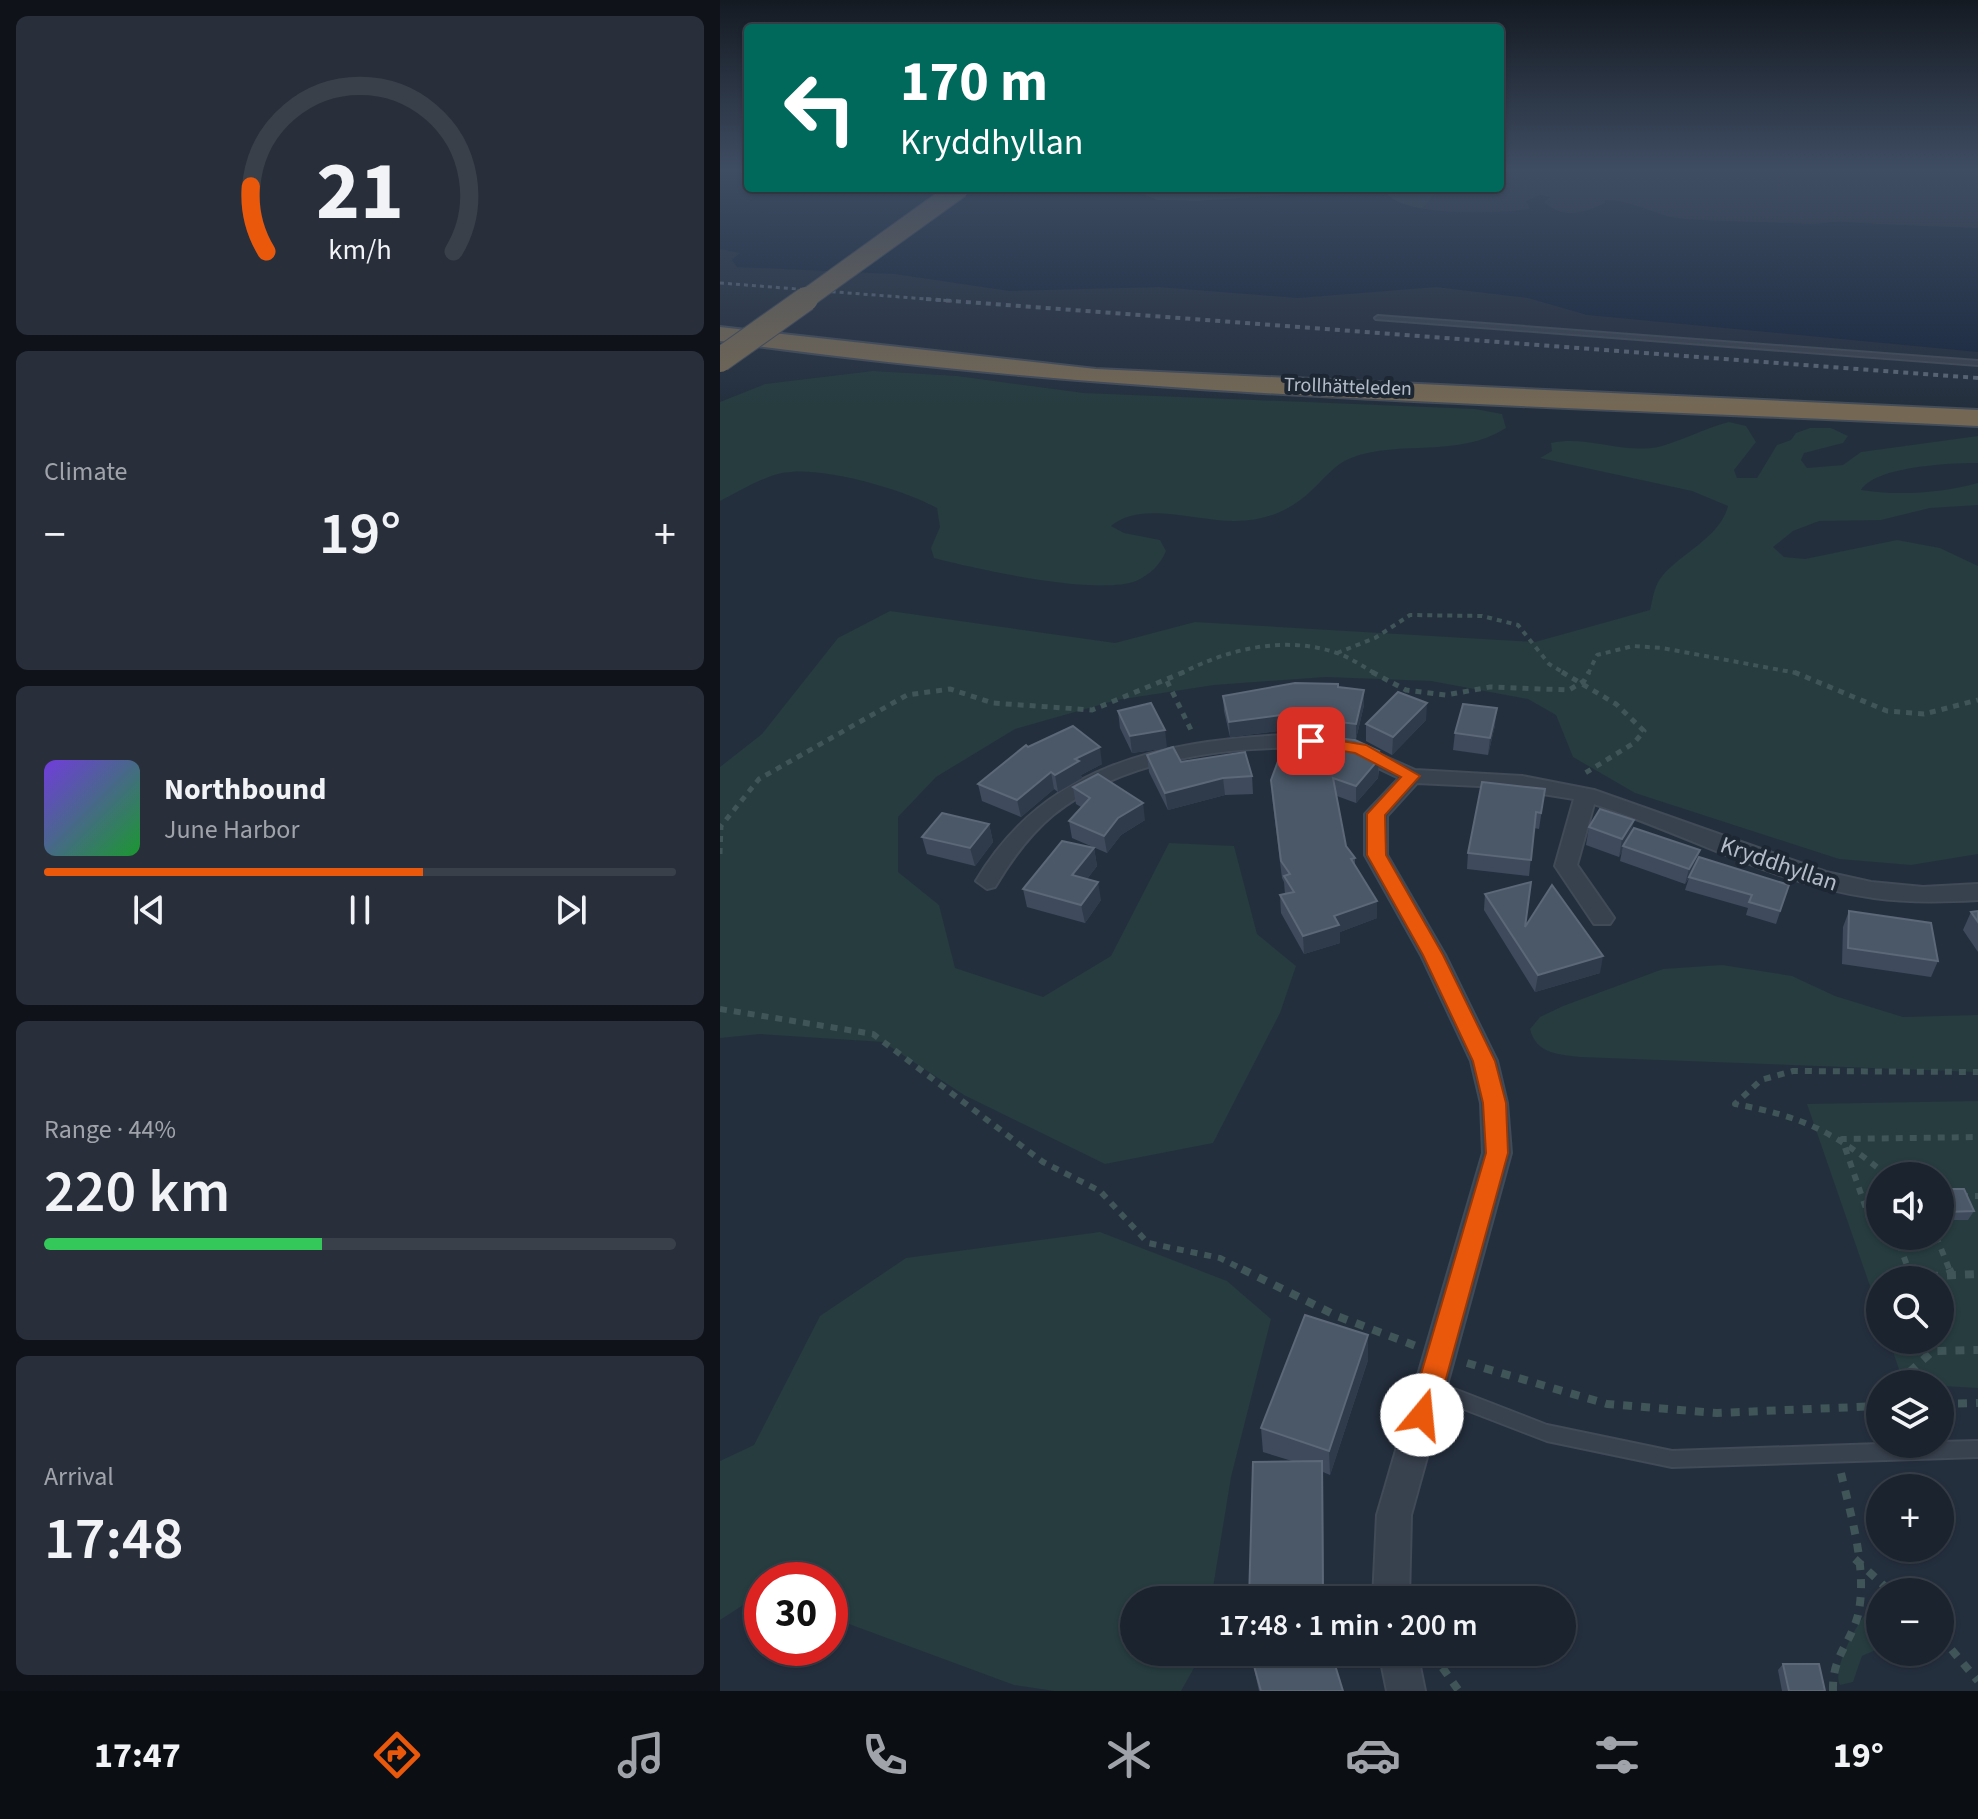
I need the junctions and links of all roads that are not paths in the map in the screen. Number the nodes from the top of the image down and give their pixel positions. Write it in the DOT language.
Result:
graph roads {
  1 [pos="876,248"];
  2 [pos="1378,318"];
  3 [pos="720,324"];
  4 [pos="720,334"];
  5 [pos="720,360"];
  6 [pos="1978,363"];
  7 [pos="1978,406"];
  8 [pos="1978,418"];
  9 [pos="1412,776"];
  10 [pos="1586,795"];
  11 [pos="987,881"];
  12 [pos="1978,892"];
  13 [pos="1602,918"];
  14 [pos="1430,1388"];
  15 [pos="1978,1449"];
  16 [pos="1391,1586"];
  17 [pos="1401,1666"];
  18 [pos="1406,1691"];
  1 -- 5 [label="highway, bridge"];
  2 -- 6 [label="lane"];
  3 -- 7 [label="highway, Trollhätteleden"];
  4 -- 8 [label="highway, Trollhätteleden"];
  9 -- 10 [label="street, Kryddhyllan"];
  9 -- 11 [label="street, Kryddhyllan"];
  9 -- 14 [label="street"];
  10 -- 12 [label="street, Kryddhyllan"];
  10 -- 13 [label="street"];
  14 -- 15 [label="lane"];
  14 -- 16 [label="street"];
  17 -- 18 [label="street"];
}
